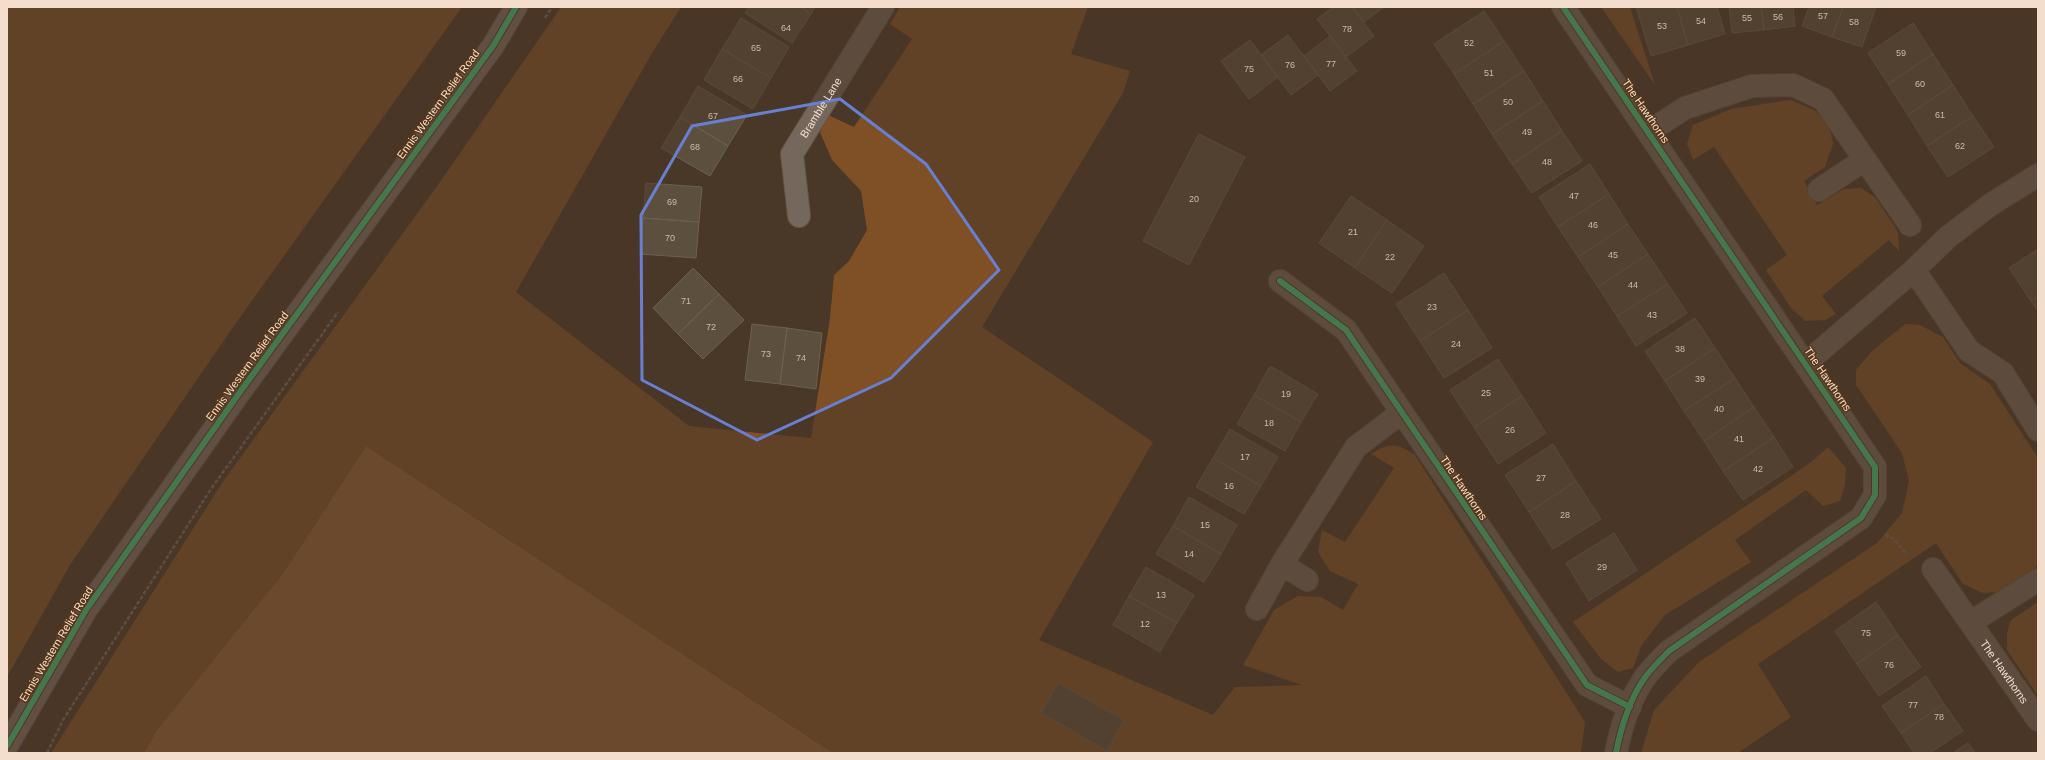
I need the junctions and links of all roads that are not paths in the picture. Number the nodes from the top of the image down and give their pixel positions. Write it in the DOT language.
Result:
graph roads {
  1 [pos="516,7"];
  2 [pos="882,7"];
  3 [pos="1562,7"];
  4 [pos="1648,132"];
  5 [pos="1864,160"];
  6 [pos="2038,176"];
  7 [pos="1819,190"];
  8 [pos="800,216"];
  9 [pos="1910,225"];
  10 [pos="1914,270"];
  11 [pos="1280,281"];
  12 [pos="1806,363"];
  13 [pos="1401,413"];
  14 [pos="2038,430"];
  15 [pos="1282,564"];
  16 [pos="1933,569"];
  17 [pos="1307,580"];
  18 [pos="2038,580"];
  19 [pos="1257,609"];
  20 [pos="1971,622"];
  21 [pos="1630,706"];
  22 [pos="2038,720"];
  23 [pos="7,746"];
  24 [pos="1616,753"];
  1 -- 23 [label="main road, Ennis Western Relief Road"];
  2 -- 8 [label="street, Bramble Lane"];
  3 -- 4 [label="street, The Hawthorns"];
  4 -- 5 [label="street, The Hawthorns"];
  4 -- 12 [label="street, The Hawthorns"];
  5 -- 7 [label="street"];
  5 -- 9 [label="street, The Hawthorns"];
  6 -- 10 [label="street, The Hawthorns"];
  10 -- 12 [label="street, The Hawthorns"];
  10 -- 14 [label="street"];
  11 -- 13 [label="street, The Hawthorns"];
  12 -- 21 [label="street, The Hawthorns"];
  13 -- 15 [label="street"];
  13 -- 21 [label="street, The Hawthorns"];
  15 -- 17 [label="street"];
  15 -- 19 [label="street"];
  16 -- 20 [label="street, The Hawthorns"];
  18 -- 20 [label="street"];
  20 -- 22 [label="street, The Hawthorns"];
  21 -- 24 [label="street, The Hawthorns"];
}
